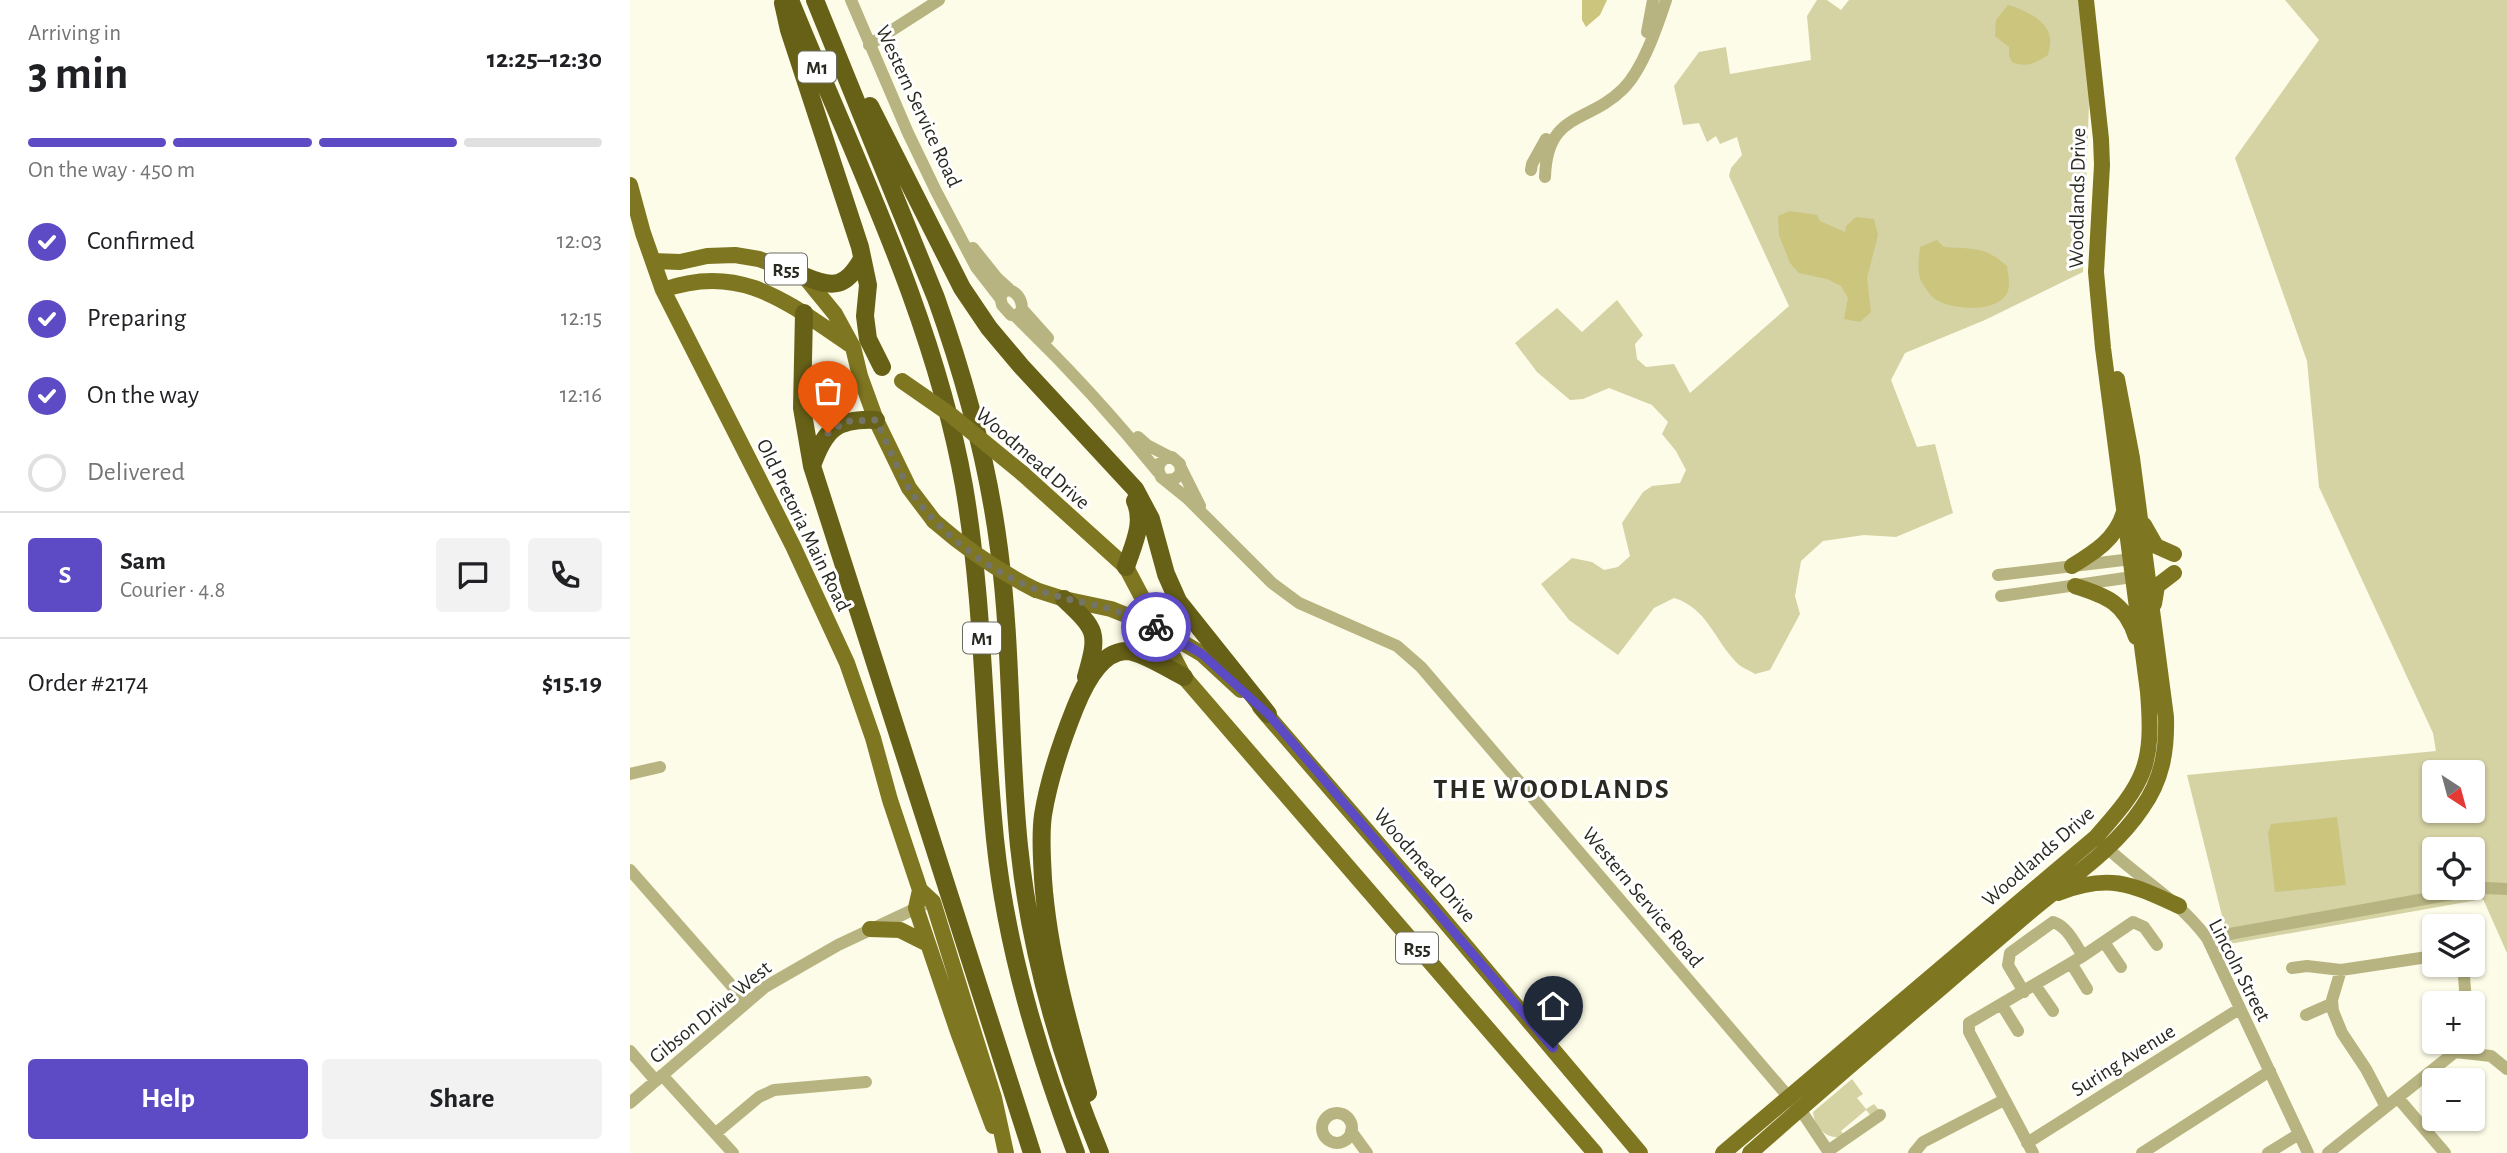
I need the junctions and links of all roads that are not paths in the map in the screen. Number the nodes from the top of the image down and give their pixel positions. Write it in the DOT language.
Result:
graph roads {
  1 [pos="783,0"];
  2 [pos="790,0"];
  3 [pos="816,0"];
  4 [pos="851,0"];
  5 [pos="939,0"];
  6 [pos="1653,0"];
  7 [pos="1665,0"];
  8 [pos="2087,0"];
  9 [pos="869,45"];
  10 [pos="1531,170"];
  11 [pos="1545,177"];
  12 [pos="630,186"];
  13 [pos="862,259"];
  14 [pos="653,261"];
  15 [pos="804,276"];
  16 [pos="663,290"];
  17 [pos="1004,294"];
  18 [pos="1018,312"];
  19 [pos="804,313"];
  20 [pos="853,347"];
  21 [pos="882,367"];
  22 [pos="876,420"];
  23 [pos="1170,457"];
  24 [pos="1113,465"];
  25 [pos="812,466"];
  26 [pos="1181,468"];
  27 [pos="1162,476"];
  28 [pos="2132,511"];
  29 [pos="1205,516"];
  30 [pos="2174,554"];
  31 [pos="2138,559"];
  32 [pos="2072,566"];
  33 [pos="1126,567"];
  34 [pos="2174,573"];
  35 [pos="1997,575"];
  36 [pos="2140,576"];
  37 [pos="2075,586"];
  38 [pos="2001,596"];
  39 [pos="1064,599"];
  40 [pos="2152,611"];
  41 [pos="1156,627"];
  42 [pos="2145,663"];
  43 [pos="1185,677"];
  44 [pos="1082,690"];
  45 [pos="1268,714"];
  46 [pos="660,767"];
  47 [pos="630,774"];
  48 [pos="2101,843"];
  49 [pos="630,870"];
  50 [pos="2507,889"];
  51 [pos="920,890"];
  52 [pos="2046,897"];
  53 [pos="933,902"];
  54 [pos="2179,906"];
  55 [pos="916,908"];
  56 [pos="870,929"];
  57 [pos="2207,938"];
  58 [pos="2104,942"];
  59 [pos="928,944"];
  60 [pos="2157,945"];
  61 [pos="2083,956"];
  62 [pos="2422,958"];
  63 [pos="2071,963"];
  64 [pos="2121,967"];
  65 [pos="2292,968"];
  66 [pos="2341,970"];
  67 [pos="2029,988"];
  68 [pos="2087,989"];
  69 [pos="746,1002"];
  70 [pos="2331,1004"];
  71 [pos="2002,1005"];
  72 [pos="2239,1009"];
  73 [pos="2053,1011"];
  74 [pos="2305,1015"];
  75 [pos="2018,1031"];
  76 [pos="630,1051"];
  77 [pos="2447,1054"];
  78 [pos="2483,1054"];
  79 [pos="2507,1069"];
  80 [pos="2270,1071"];
  81 [pos="659,1078"];
  82 [pos="866,1082"];
  83 [pos="2398,1098"];
  84 [pos="2004,1100"];
  85 [pos="1597,1101"];
  86 [pos="630,1103"];
  87 [pos="1794,1104"];
  88 [pos="2386,1107"];
  89 [pos="1880,1115"];
  90 [pos="1351,1131"];
  91 [pos="716,1133"];
  92 [pos="2299,1135"];
  93 [pos="1003,1145"];
  94 [pos="1345,1148"];
  95 [pos="2030,1148"];
  96 [pos="1724,1152"];
  97 [pos="733,1153"];
  98 [pos="1032,1153"];
  99 [pos="1076,1153"];
  100 [pos="1100,1153"];
  101 [pos="1110,1153"];
  102 [pos="1367,1153"];
  103 [pos="1592,1153"];
  104 [pos="1640,1153"];
  105 [pos="1649,1153"];
  106 [pos="1750,1153"];
  107 [pos="1914,1153"];
  108 [pos="2142,1153"];
  109 [pos="2268,1153"];
  110 [pos="2308,1153"];
  111 [pos="2328,1153"];
  112 [pos="2445,1153"];
  1 -- 13 [label="highway"];
  2 -- 99 [label="highway, M1"];
  3 -- 24 [label="highway"];
  3 -- 100 [label="highway, M1"];
  4 -- 9 [label="street, Western Service Road"];
  5 -- 9 [label="street"];
  6 -- 10 [label="street"];
  7 -- 11 [label="street"];
  8 -- 28 [label="main road, Woodlands Drive"];
  9 -- 17 [label="street, Western Service Road"];
  12 -- 14 [label="main road, Old Pretoria Main Road"];
  13 -- 15 [label="highway"];
  13 -- 21 [label="highway"];
  14 -- 15 [label="main road, R55"];
  14 -- 16 [label="main road, Old Pretoria Main Road"];
  15 -- 20 [label="main road, Woodmead Drive / R55"];
  16 -- 19 [label="main road, Woodmead Drive / R55"];
  16 -- 51 [label="main road, Old Pretoria Main Road"];
  17 -- 18 [label="street"];
  17 -- 18 [label="street"];
  18 -- 23 [label="street"];
  18 -- 27 [label="street, Western Service Road"];
  19 -- 20 [label="main road, Woodmead Drive / R55"];
  19 -- 25 [label="highway"];
  20 -- 21 [label="main road, Woodmead Drive / R55"];
  20 -- 22 [label="main road, Woodmead Drive / R55"];
  21 -- 33 [label="main road, Woodmead Drive / R55, bridge"];
  22 -- 25 [label="highway"];
  22 -- 39 [label="main road, Woodmead Drive / R55, bridge"];
  23 -- 26 [label="street"];
  23 -- 27 [label="street"];
  24 -- 33 [label="highway"];
  24 -- 45 [label="highway"];
  25 -- 98 [label="highway"];
  26 -- 27 [label="street"];
  26 -- 29 [label="street, Western Service Road"];
  27 -- 29 [label="street, Western Service Road"];
  28 -- 30 [label="main road"];
  28 -- 31 [label="main road, Woodlands Drive"];
  28 -- 32 [label="main road"];
  29 -- 87 [label="street, Western Service Road"];
  31 -- 32 [label="street"];
  31 -- 36 [label="main road, Woodlands Drive"];
  32 -- 35 [label="street"];
  33 -- 41 [label="main road, Woodmead Drive / R55"];
  34 -- 40 [label="main road"];
  36 -- 37 [label="street"];
  36 -- 40 [label="main road, Woodlands Drive"];
  36 -- 42 [label="main road, Woodlands Drive"];
  37 -- 38 [label="street"];
  37 -- 42 [label="main road"];
  39 -- 41 [label="main road, Woodmead Drive / R55"];
  39 -- 44 [label="highway"];
  40 -- 48 [label="main road, Woodlands Drive"];
  41 -- 43 [label="main road, Woodmead Drive / R55"];
  41 -- 45 [label="main road, Woodmead Drive / R55"];
  42 -- 48 [label="main road, Woodlands Drive"];
  43 -- 44 [label="highway"];
  43 -- 103 [label="main road, Woodmead Drive / R55"];
  44 -- 101 [label="highway"];
  45 -- 85 [label="main road, Woodmead Drive / R55"];
  46 -- 47 [label="street"];
  48 -- 52 [label="main road, Woodlands Drive"];
  48 -- 54 [label="street, Lincoln Street"];
  48 -- 87 [label="main road, Woodlands Drive"];
  49 -- 69 [label="street"];
  50 -- 57 [label="street"];
  51 -- 53 [label="main road, Old Pretoria Main Road"];
  51 -- 55 [label="main road"];
  52 -- 54 [label="main road"];
  52 -- 87 [label="main road, Woodlands Drive"];
  53 -- 55 [label="street, Gibson Drive West"];
  53 -- 93 [label="main road"];
  54 -- 57 [label="street, Lincoln Street"];
  55 -- 56 [label="street, Gibson Drive West"];
  55 -- 59 [label="main road"];
  56 -- 59 [label="main road"];
  56 -- 69 [label="street, Gibson Drive West"];
  57 -- 72 [label="street, Lincoln Street"];
  58 -- 60 [label="street"];
  58 -- 61 [label="street"];
  58 -- 64 [label="street"];
  59 -- 93 [label="main road"];
  61 -- 63 [label="street"];
  61 -- 67 [label="street"];
  62 -- 66 [label="street"];
  63 -- 67 [label="street"];
  63 -- 68 [label="street"];
  65 -- 66 [label="street"];
  66 -- 70 [label="street"];
  67 -- 71 [label="street"];
  67 -- 73 [label="street"];
  69 -- 81 [label="street, Gibson Drive West"];
  70 -- 74 [label="street"];
  70 -- 88 [label="street"];
  71 -- 75 [label="street"];
  71 -- 84 [label="street"];
  72 -- 80 [label="street, Lincoln Street"];
  72 -- 95 [label="street, Suring Avenue"];
  76 -- 81 [label="street"];
  77 -- 83 [label="street"];
  78 -- 79 [label="street"];
  80 -- 92 [label="street, Lincoln Street"];
  80 -- 108 [label="street"];
  81 -- 86 [label="street, Gibson Drive West"];
  81 -- 91 [label="street"];
  82 -- 91 [label="street"];
  83 -- 88 [label="street"];
  83 -- 112 [label="street"];
  84 -- 95 [label="street"];
  84 -- 107 [label="street"];
  85 -- 104 [label="main road, Woodmead Drive / R55"];
  85 -- 105 [label="main road"];
  87 -- 89 [label="street, Western Service Road"];
  87 -- 96 [label="main road, Woodlands Drive"];
  87 -- 106 [label="main road, Woodlands Drive"];
  88 -- 111 [label="street"];
  90 -- 94 [label="street"];
  90 -- 94 [label="street"];
  90 -- 102 [label="street"];
  91 -- 97 [label="street"];
  92 -- 109 [label="street"];
  92 -- 110 [label="street, Lincoln Street"];
}
